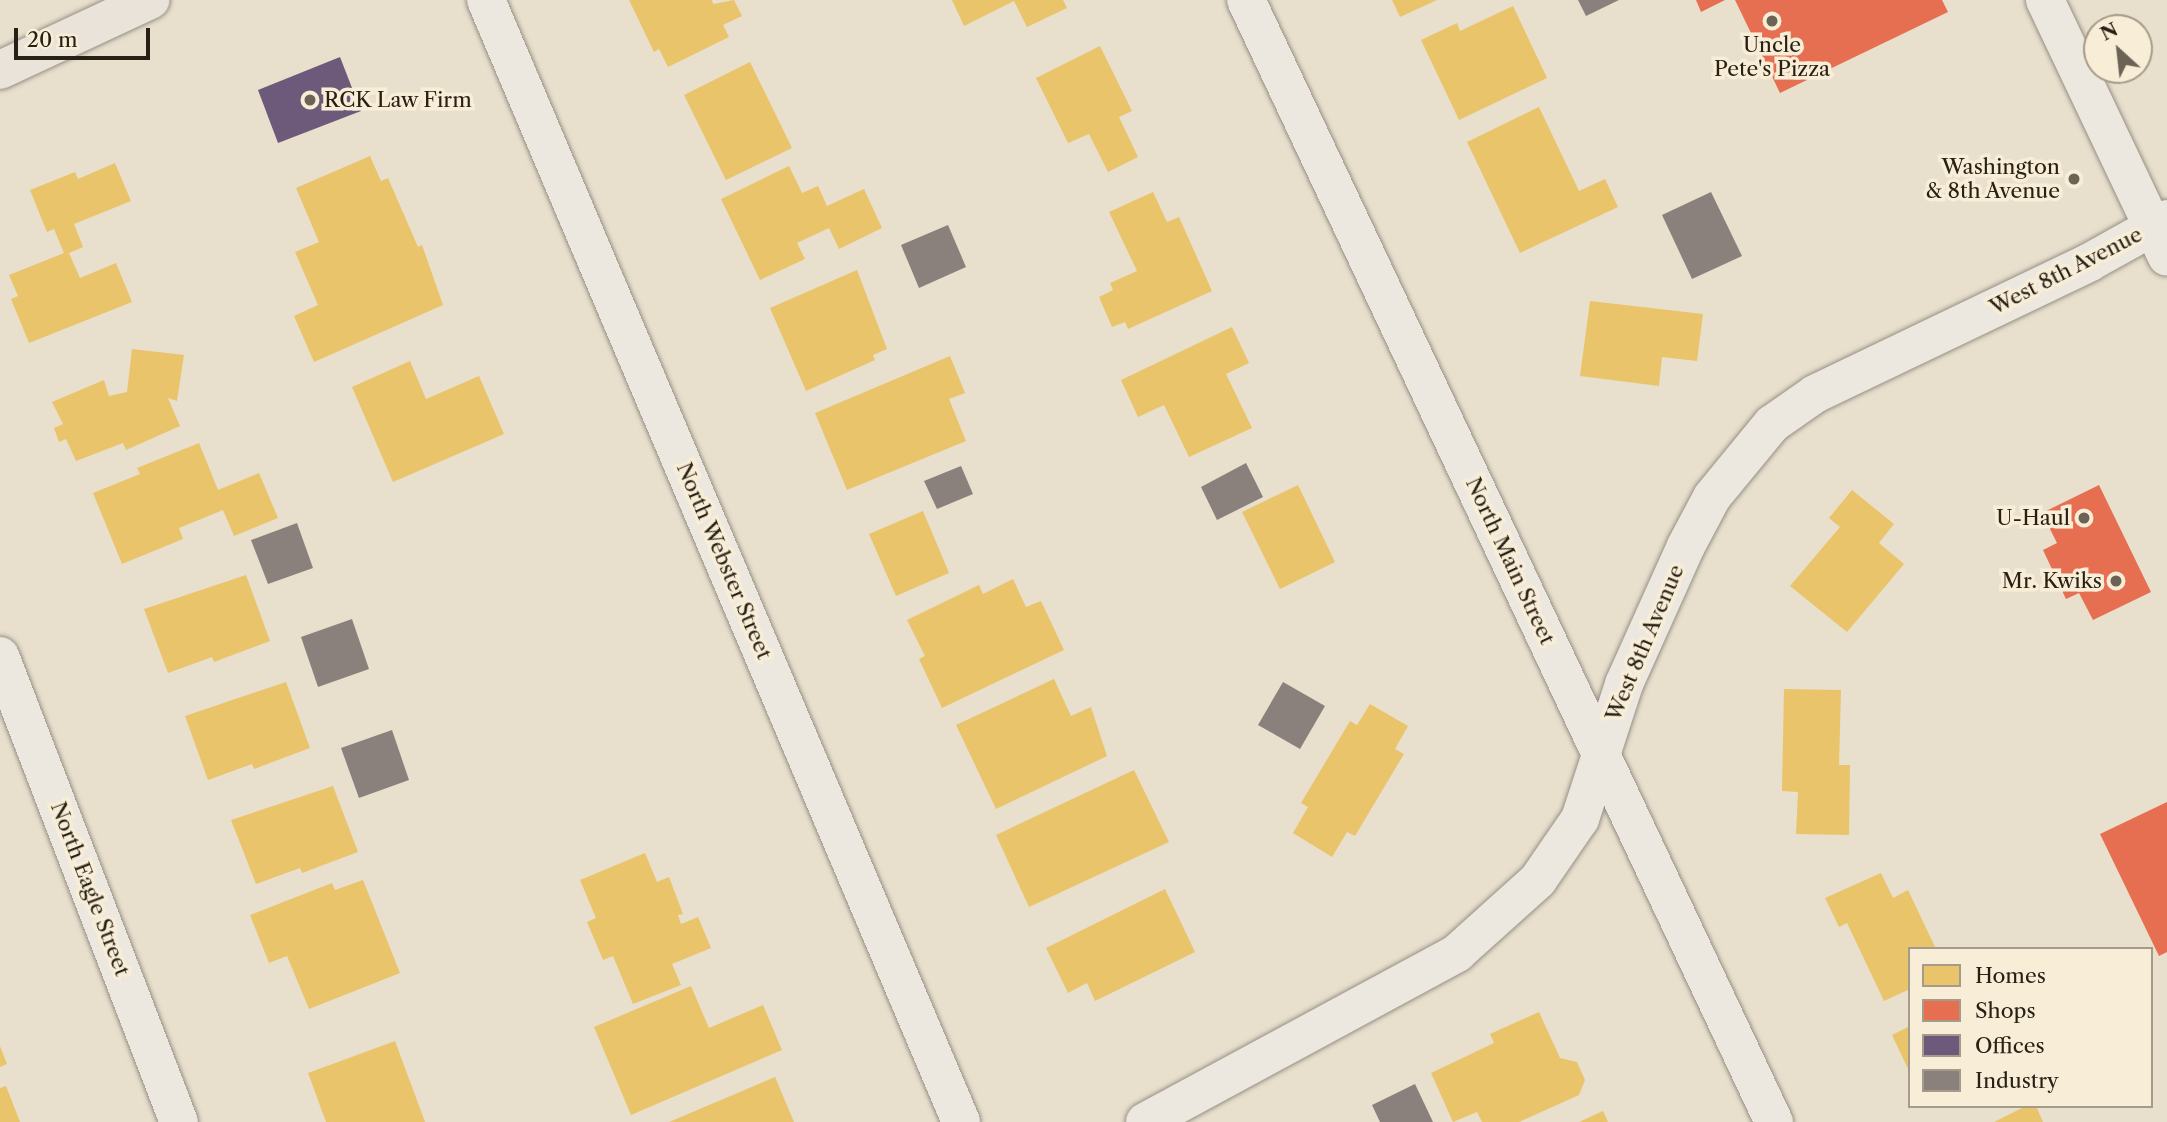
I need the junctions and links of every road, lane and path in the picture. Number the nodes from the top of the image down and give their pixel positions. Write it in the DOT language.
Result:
graph roads {
  1 [pos="150,0"];
  2 [pos="486,0"];
  3 [pos="1246,0"];
  4 [pos="2045,0"];
  5 [pos="0,70"];
  6 [pos="2162,234"];
  7 [pos="0,656"];
  8 [pos="1601,755"];
  9 [pos="179,1122"];
  10 [pos="961,1122"];
  11 [pos="1144,1122"];
  12 [pos="1774,1122"];
  1 -- 5 [label="main road"];
  2 -- 10 [label="street, North Webster Street"];
  3 -- 8 [label="street, North Main Street"];
  4 -- 6 [label="street"];
  6 -- 8 [label="street, West 8th Avenue"];
  7 -- 9 [label="street, North Eagle Street"];
  8 -- 11 [label="street, West 8th Avenue"];
  8 -- 12 [label="street, North Main Street"];
}
